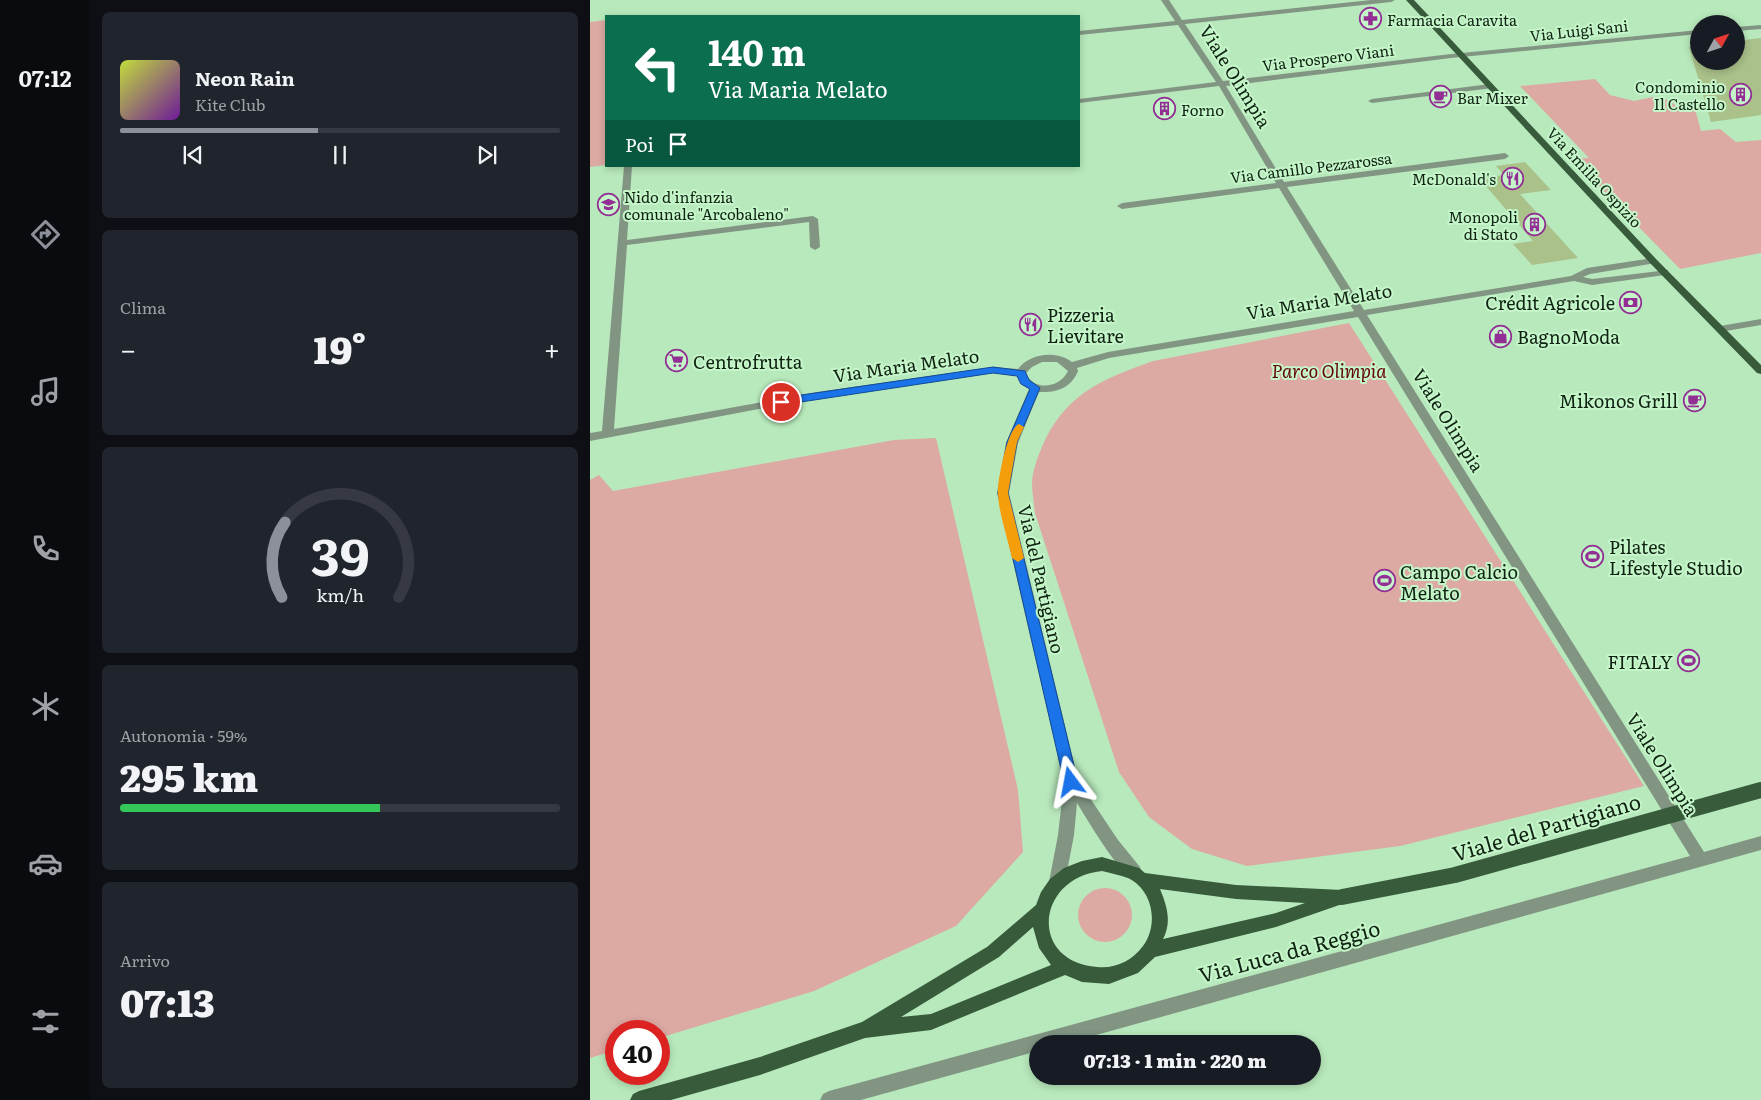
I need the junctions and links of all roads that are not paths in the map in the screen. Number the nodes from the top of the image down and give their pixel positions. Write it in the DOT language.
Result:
graph roads {
  1 [pos="1165,0"];
  2 [pos="1391,0"];
  3 [pos="1410,0"];
  4 [pos="1180,21"];
  5 [pos="1761,27"];
  6 [pos="1745,28"];
  7 [pos="1080,32"];
  8 [pos="1690,33"];
  9 [pos="1462,55"];
  10 [pos="1221,84"];
  11 [pos="1490,86"];
  12 [pos="1080,101"];
  13 [pos="1372,101"];
  14 [pos="1505,156"];
  15 [pos="628,167"];
  16 [pos="1281,185"];
  17 [pos="1122,206"];
  18 [pos="623,242"];
  19 [pos="815,247"];
  20 [pos="1653,261"];
  21 [pos="1665,272"];
  22 [pos="1574,278"];
  23 [pos="1360,312"];
  24 [pos="1761,322"];
  25 [pos="1720,329"];
  26 [pos="1071,366"];
  27 [pos="1761,371"];
  28 [pos="1021,373"];
  29 [pos="1035,388"];
  30 [pos="608,433"];
  31 [pos="590,437"];
  32 [pos="1071,782"];
  33 [pos="1761,790"];
  34 [pos="1761,843"];
  35 [pos="1701,860"];
  36 [pos="1139,876"];
  37 [pos="1057,882"];
  38 [pos="1342,898"];
  39 [pos="1040,911"];
  40 [pos="1151,950"];
  41 [pos="1065,967"];
  42 [pos="865,1030"];
  43 [pos="639,1100"];
  44 [pos="828,1100"];
  1 -- 4 [label="street, Viale Olimpia"];
  2 -- 4 [label="street"];
  3 -- 9 [label="main road, Via Emilia Ospizio"];
  4 -- 7 [label="street"];
  4 -- 10 [label="street, Viale Olimpia"];
  5 -- 6 [label="street"];
  8 -- 9 [label="street, Via Luigi Sani"];
  9 -- 10 [label="street, Via Prospero Viani"];
  9 -- 11 [label="main road, Via Emilia Ospizio"];
  10 -- 12 [label="street, Via Prospero Viani"];
  10 -- 16 [label="street, Viale Olimpia"];
  11 -- 13 [label="street"];
  11 -- 20 [label="main road, Via Emilia Ospizio"];
  14 -- 16 [label="street, Via Camillo Pezzarossa"];
  15 -- 18 [label="street"];
  16 -- 17 [label="street, Via Camillo Pezzarossa"];
  16 -- 23 [label="street, Viale Olimpia"];
  18 -- 19 [label="street"];
  18 -- 30 [label="street"];
  20 -- 21 [label="main road, Via Emilia Ospizio"];
  20 -- 22 [label="street, Via Maria Melato"];
  21 -- 22 [label="street, Via Maria Melato"];
  21 -- 25 [label="main road, Via Emilia Ospizio"];
  22 -- 23 [label="street, Via Maria Melato"];
  23 -- 26 [label="street, Via Maria Melato"];
  23 -- 35 [label="street, Viale Olimpia"];
  24 -- 25 [label="street"];
  25 -- 27 [label="main road, Via Emilia Ospizio"];
  26 -- 28 [label="street"];
  26 -- 29 [label="street"];
  28 -- 29 [label="street"];
  28 -- 30 [label="street, Via Maria Melato"];
  29 -- 32 [label="street, Via del Partigiano"];
  30 -- 31 [label="street, Via Maria Melato"];
  32 -- 36 [label="street, Via del Partigiano"];
  32 -- 37 [label="street, Via del Partigiano"];
  33 -- 38 [label="main road, Viale del Partigiano, bridge"];
  34 -- 35 [label="street, Via Luca da Reggio"];
  35 -- 44 [label="street, Via Luca da Reggio"];
  36 -- 37 [label="main road, Viale del Partigiano"];
  36 -- 38 [label="main road, Viale del Partigiano"];
  36 -- 40 [label="main road, Viale del Partigiano"];
  37 -- 39 [label="main road, Viale del Partigiano"];
  38 -- 40 [label="main road, Viale del Partigiano"];
  39 -- 41 [label="main road, Viale del Partigiano"];
  39 -- 42 [label="main road, Viale del Partigiano"];
  40 -- 41 [label="main road, Viale del Partigiano"];
  41 -- 42 [label="main road, Viale del Partigiano"];
  42 -- 43 [label="main road, Viale del Partigiano"];
}
